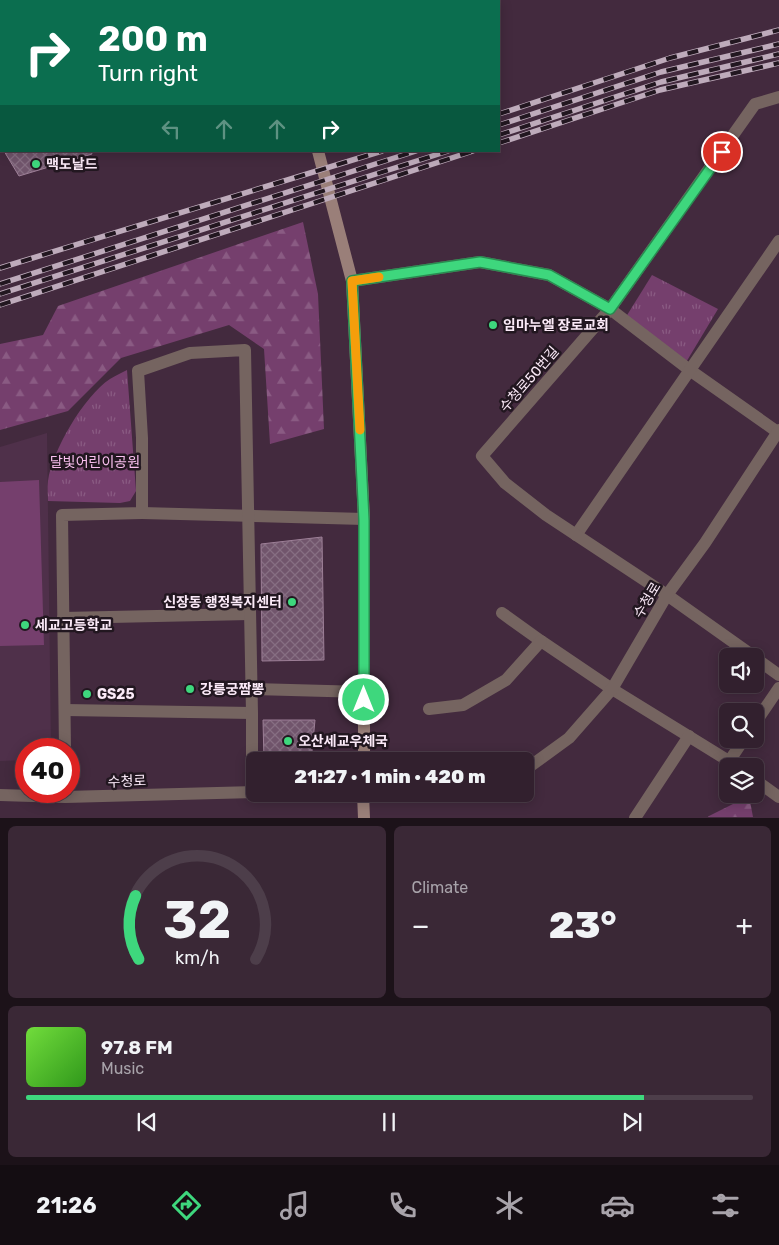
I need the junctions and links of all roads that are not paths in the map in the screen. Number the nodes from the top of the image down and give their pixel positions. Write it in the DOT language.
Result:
graph roads {
  1 [pos="779,97"];
  2 [pos="318,152"];
  3 [pos="779,241"];
  4 [pos="352,281"];
  5 [pos="610,309"];
  6 [pos="691,371"];
  7 [pos="779,432"];
  8 [pos="142,513"];
  9 [pos="248,516"];
  10 [pos="364,520"];
  11 [pos="576,535"];
  12 [pos="667,595"];
  13 [pos="502,613"];
  14 [pos="250,614"];
  15 [pos="63,618"];
  16 [pos="540,641"];
  17 [pos="741,648"];
  18 [pos="764,664"];
  19 [pos="779,675"];
  20 [pos="779,688"];
  21 [pos="251,689"];
  22 [pos="612,689"];
  23 [pos="364,692"];
  24 [pos="429,708"];
  25 [pos="65,710"];
  26 [pos="764,710"];
  27 [pos="252,714"];
  28 [pos="689,736"];
  29 [pos="65,738"];
  30 [pos="252,752"];
  31 [pos="364,752"];
  32 [pos="725,758"];
  33 [pos="534,763"];
  34 [pos="764,786"];
  35 [pos="246,792"];
  36 [pos="80,794"];
  37 [pos="0,795"];
  38 [pos="15,795"];
  39 [pos="779,797"];
  40 [pos="363,802"];
  41 [pos="364,818"];
  42 [pos="635,818"];
  1 -- 5 [label="street, 수청로50번길"];
  2 -- 4 [label="street"];
  3 -- 6 [label="street"];
  4 -- 5 [label="street"];
  4 -- 10 [label="street"];
  5 -- 6 [label="street"];
  5 -- 11 [label="street, 수청로50번길"];
  6 -- 7 [label="street"];
  6 -- 11 [label="street"];
  7 -- 12 [label="street, 수청로"];
  8 -- 9 [label="street"];
  8 -- 9 [label="street"];
  8 -- 15 [label="street"];
  9 -- 10 [label="street"];
  9 -- 14 [label="street"];
  10 -- 23 [label="street"];
  11 -- 12 [label="street, 수청로50번길"];
  12 -- 17 [label="street, 수청로50번길"];
  12 -- 22 [label="street, 수청로"];
  13 -- 16 [label="street"];
  14 -- 15 [label="street"];
  14 -- 21 [label="street"];
  15 -- 25 [label="street"];
  16 -- 22 [label="street"];
  16 -- 24 [label="street"];
  18 -- 19 [label="street, 수청로50번길"];
  20 -- 26 [label="street"];
  21 -- 23 [label="street"];
  21 -- 27 [label="street"];
  22 -- 28 [label="street"];
  22 -- 33 [label="street, 수청로"];
  23 -- 31 [label="street"];
  25 -- 27 [label="street"];
  25 -- 29 [label="street"];
  27 -- 30 [label="street"];
  28 -- 32 [label="street"];
  28 -- 42 [label="street"];
  34 -- 39 [label="street"];
  35 -- 36 [label="street, 수청로"];
  37 -- 38 [label="street, 수청로"];
  40 -- 41 [label="street"];
}
